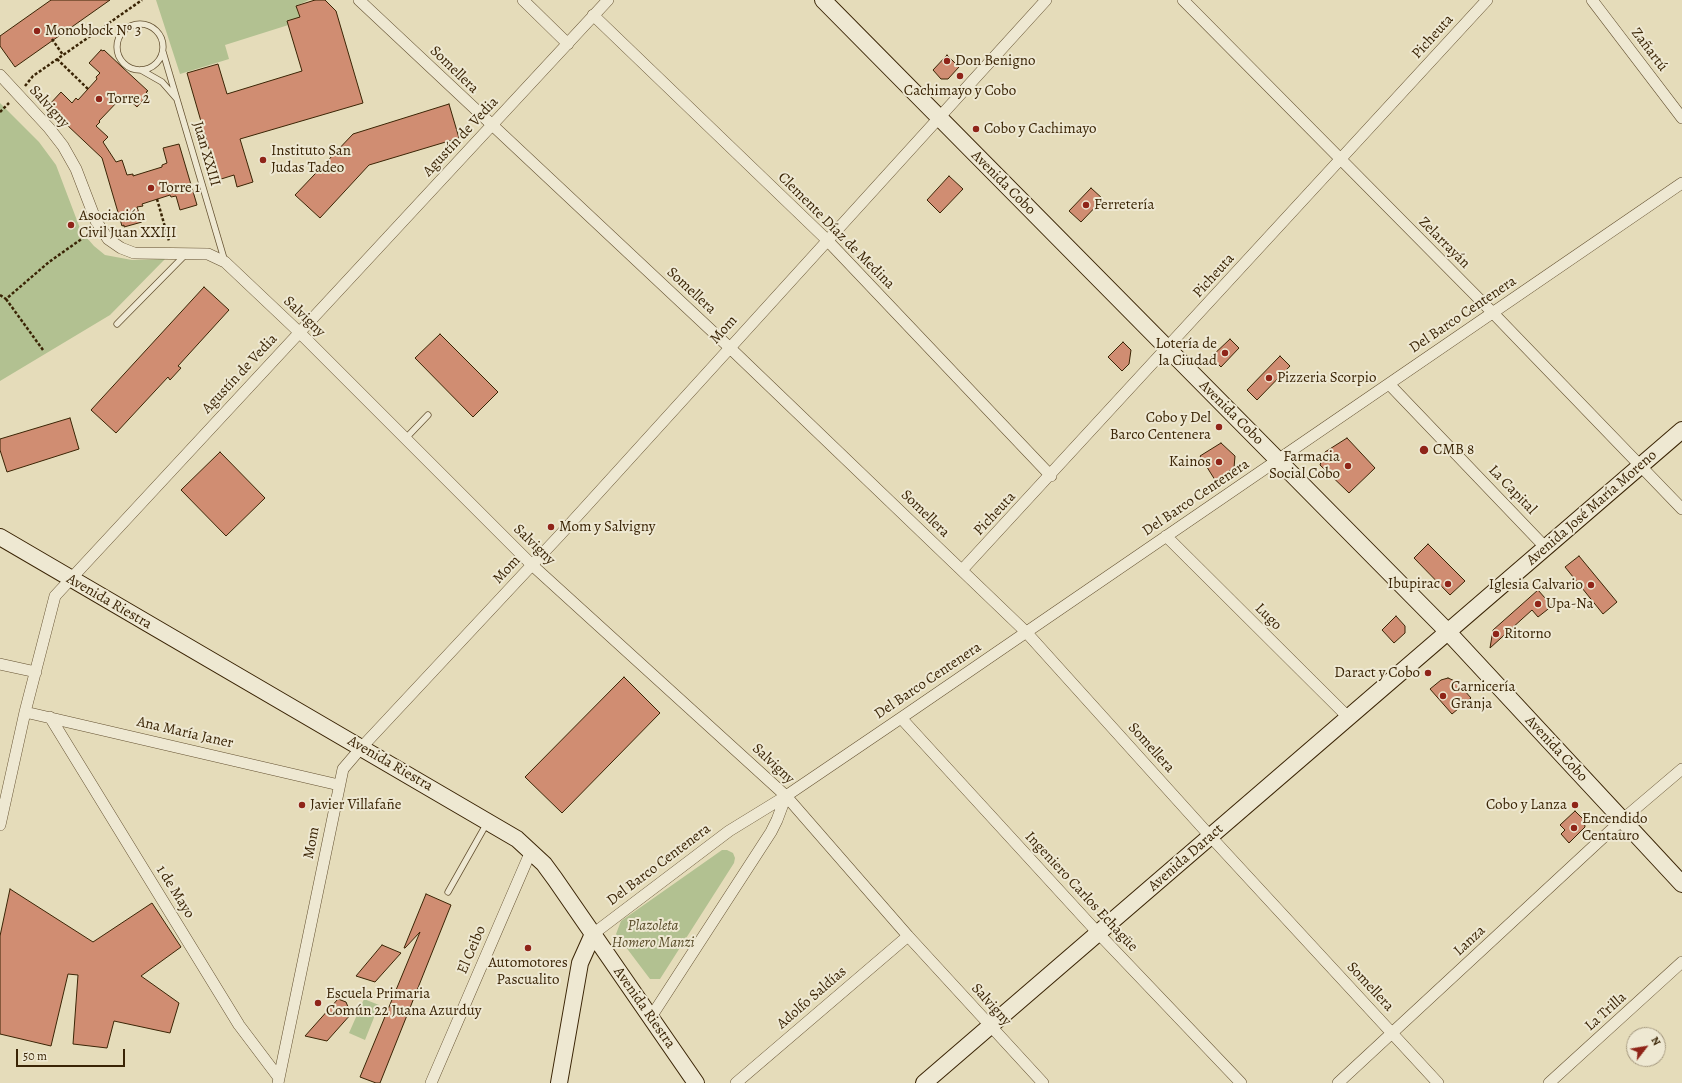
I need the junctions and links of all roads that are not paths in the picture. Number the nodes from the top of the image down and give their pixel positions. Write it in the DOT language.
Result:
graph roads {
  1 [pos="359,0"];
  2 [pos="523,0"];
  3 [pos="608,0"];
  4 [pos="823,0"];
  5 [pos="1046,0"];
  6 [pos="1183,0"];
  7 [pos="1487,0"];
  8 [pos="1592,0"];
  9 [pos="593,15"];
  10 [pos="568,44"];
  11 [pos="163,52"];
  12 [pos="141,70"];
  13 [pos="0,75"];
  14 [pos="177,99"];
  15 [pos="939,117"];
  16 [pos="1682,118"];
  17 [pos="492,126"];
  18 [pos="1341,160"];
  19 [pos="1682,183"];
  20 [pos="827,240"];
  21 [pos="188,252"];
  22 [pos="225,262"];
  23 [pos="1493,313"];
  24 [pos="117,324"];
  25 [pos="299,332"];
  26 [pos="729,347"];
  27 [pos="1167,349"];
  28 [pos="1389,384"];
  29 [pos="428,415"];
  30 [pos="1682,430"];
  31 [pos="406,438"];
  32 [pos="1278,460"];
  33 [pos="1641,465"];
  34 [pos="1050,476"];
  35 [pos="1682,509"];
  36 [pos="1166,536"];
  37 [pos="0,537"];
  38 [pos="1546,548"];
  39 [pos="532,565"];
  40 [pos="962,570"];
  41 [pos="70,579"];
  42 [pos="1026,632"];
  43 [pos="1448,632"];
  44 [pos="0,664"];
  45 [pos="36,672"];
  46 [pos="25,712"];
  47 [pos="50,717"];
  48 [pos="901,718"];
  49 [pos="1349,718"];
  50 [pos="360,748"];
  51 [pos="1682,769"];
  52 [pos="339,785"];
  53 [pos="786,796"];
  54 [pos="1622,820"];
  55 [pos="488,821"];
  56 [pos="0,825"];
  57 [pos="1210,836"];
  58 [pos="531,852"];
  59 [pos="1682,884"];
  60 [pos="448,892"];
  61 [pos="1098,933"];
  62 [pos="593,934"];
  63 [pos="908,936"];
  64 [pos="1682,962"];
  65 [pos="651,1017"];
  66 [pos="990,1026"];
  67 [pos="1392,1034"];
  68 [pos="279,1081"];
  69 [pos="431,1083"];
  70 [pos="558,1083"];
  71 [pos="696,1083"];
  72 [pos="736,1083"];
  73 [pos="924,1083"];
  74 [pos="1043,1083"];
  75 [pos="1241,1083"];
  76 [pos="1338,1083"];
  77 [pos="1438,1083"];
  78 [pos="1549,1083"];
  1 -- 17 [label="street, Somellera"];
  2 -- 10 [label="street"];
  3 -- 9 [label="street, Agustín de Vedia"];
  4 -- 15 [label="main road, Avenida Cobo"];
  5 -- 15 [label="street, Mom"];
  6 -- 18 [label="street, Zelarrayán"];
  7 -- 18 [label="street, Picheuta"];
  8 -- 16 [label="street, Zañartú"];
  9 -- 10 [label="street, Agustín de Vedia"];
  9 -- 20 [label="street, Clemente Díaz de Medina"];
  10 -- 17 [label="street, Agustín de Vedia"];
  11 -- 12 [label="lane"];
  11 -- 12 [label="lane"];
  11 -- 14 [label="lane, Juan XXIII"];
  12 -- 14 [label="lane"];
  13 -- 21 [label="street, Salvigny"];
  14 -- 22 [label="lane, Juan XXIII"];
  15 -- 20 [label="street, Mom"];
  15 -- 27 [label="main road, Avenida Cobo"];
  17 -- 25 [label="street, Agustín de Vedia"];
  17 -- 26 [label="street, Somellera"];
  18 -- 23 [label="street, Zelarrayán"];
  18 -- 27 [label="street, Picheuta"];
  19 -- 23 [label="street, Del Barco Centenera"];
  20 -- 26 [label="street, Mom"];
  20 -- 34 [label="street, Clemente Díaz de Medina"];
  21 -- 22 [label="street, Salvigny"];
  21 -- 24 [label="lane"];
  22 -- 25 [label="street, Salvigny"];
  23 -- 28 [label="street, Del Barco Centenera"];
  23 -- 33 [label="street, Zelarrayán"];
  25 -- 31 [label="street, Salvigny"];
  25 -- 41 [label="street, Agustín de Vedia"];
  26 -- 39 [label="street, Mom"];
  26 -- 40 [label="street, Somellera"];
  27 -- 32 [label="main road, Avenida Cobo"];
  27 -- 34 [label="street, Picheuta"];
  28 -- 32 [label="street, Del Barco Centenera"];
  28 -- 38 [label="street, La Capital"];
  29 -- 31 [label="lane"];
  30 -- 33 [label="main road, Avenida José María Moreno"];
  31 -- 39 [label="street, Salvigny"];
  32 -- 36 [label="street, Del Barco Centenera"];
  32 -- 43 [label="main road, Avenida Cobo"];
  33 -- 35 [label="street, Zelarrayán"];
  33 -- 38 [label="main road, Avenida José María Moreno"];
  34 -- 40 [label="street, Picheuta"];
  36 -- 42 [label="street, Del Barco Centenera"];
  36 -- 49 [label="street, Lugo"];
  37 -- 41 [label="main road, Avenida Riestra"];
  38 -- 43 [label="main road, Avenida José María Moreno"];
  39 -- 50 [label="street, Mom"];
  39 -- 53 [label="street, Salvigny"];
  40 -- 42 [label="street, Somellera"];
  41 -- 45 [label="street, Agustín de Vedia"];
  41 -- 50 [label="main road, Avenida Riestra"];
  42 -- 48 [label="street, Del Barco Centenera"];
  42 -- 57 [label="street, Somellera"];
  43 -- 49 [label="main road, Avenida Daract"];
  43 -- 54 [label="main road, Avenida Cobo"];
  44 -- 45 [label="street"];
  45 -- 46 [label="street, Agustín de Vedia"];
  46 -- 47 [label="street, Ana María Janer"];
  46 -- 56 [label="street, Agustín de Vedia"];
  47 -- 52 [label="street, Ana María Janer"];
  47 -- 68 [label="street, 1 de Mayo"];
  48 -- 53 [label="street, Del Barco Centenera"];
  48 -- 61 [label="street, Ingeniero Carlos Echagüe"];
  49 -- 57 [label="main road, Avenida Daract"];
  50 -- 52 [label="street, Mom"];
  50 -- 55 [label="main road, Avenida Riestra"];
  51 -- 54 [label="street, Lanza"];
  52 -- 68 [label="street, Mom"];
  53 -- 62 [label="street, Del Barco Centenera"];
  53 -- 63 [label="street, Salvigny"];
  53 -- 65 [label="street"];
  54 -- 59 [label="main road, Avenida Cobo"];
  54 -- 67 [label="street, Lanza"];
  55 -- 58 [label="main road, Avenida Riestra"];
  55 -- 60 [label="lane"];
  57 -- 61 [label="main road, Avenida Daract"];
  57 -- 67 [label="street, Somellera"];
  58 -- 62 [label="main road, Avenida Riestra"];
  58 -- 69 [label="street, El Ceibo"];
  61 -- 66 [label="main road, Avenida Daract"];
  61 -- 75 [label="street, Ingeniero Carlos Echagüe"];
  62 -- 65 [label="main road, Avenida Riestra"];
  62 -- 70 [label="main road"];
  63 -- 66 [label="street, Salvigny"];
  63 -- 72 [label="street, Adolfo Saldías"];
  64 -- 78 [label="street, La Trilla"];
  65 -- 71 [label="main road, Avenida Riestra"];
  66 -- 73 [label="main road, Avenida Daract"];
  66 -- 74 [label="street, Salvigny"];
  67 -- 76 [label="street, Lanza"];
  67 -- 77 [label="street, Somellera"];
}
